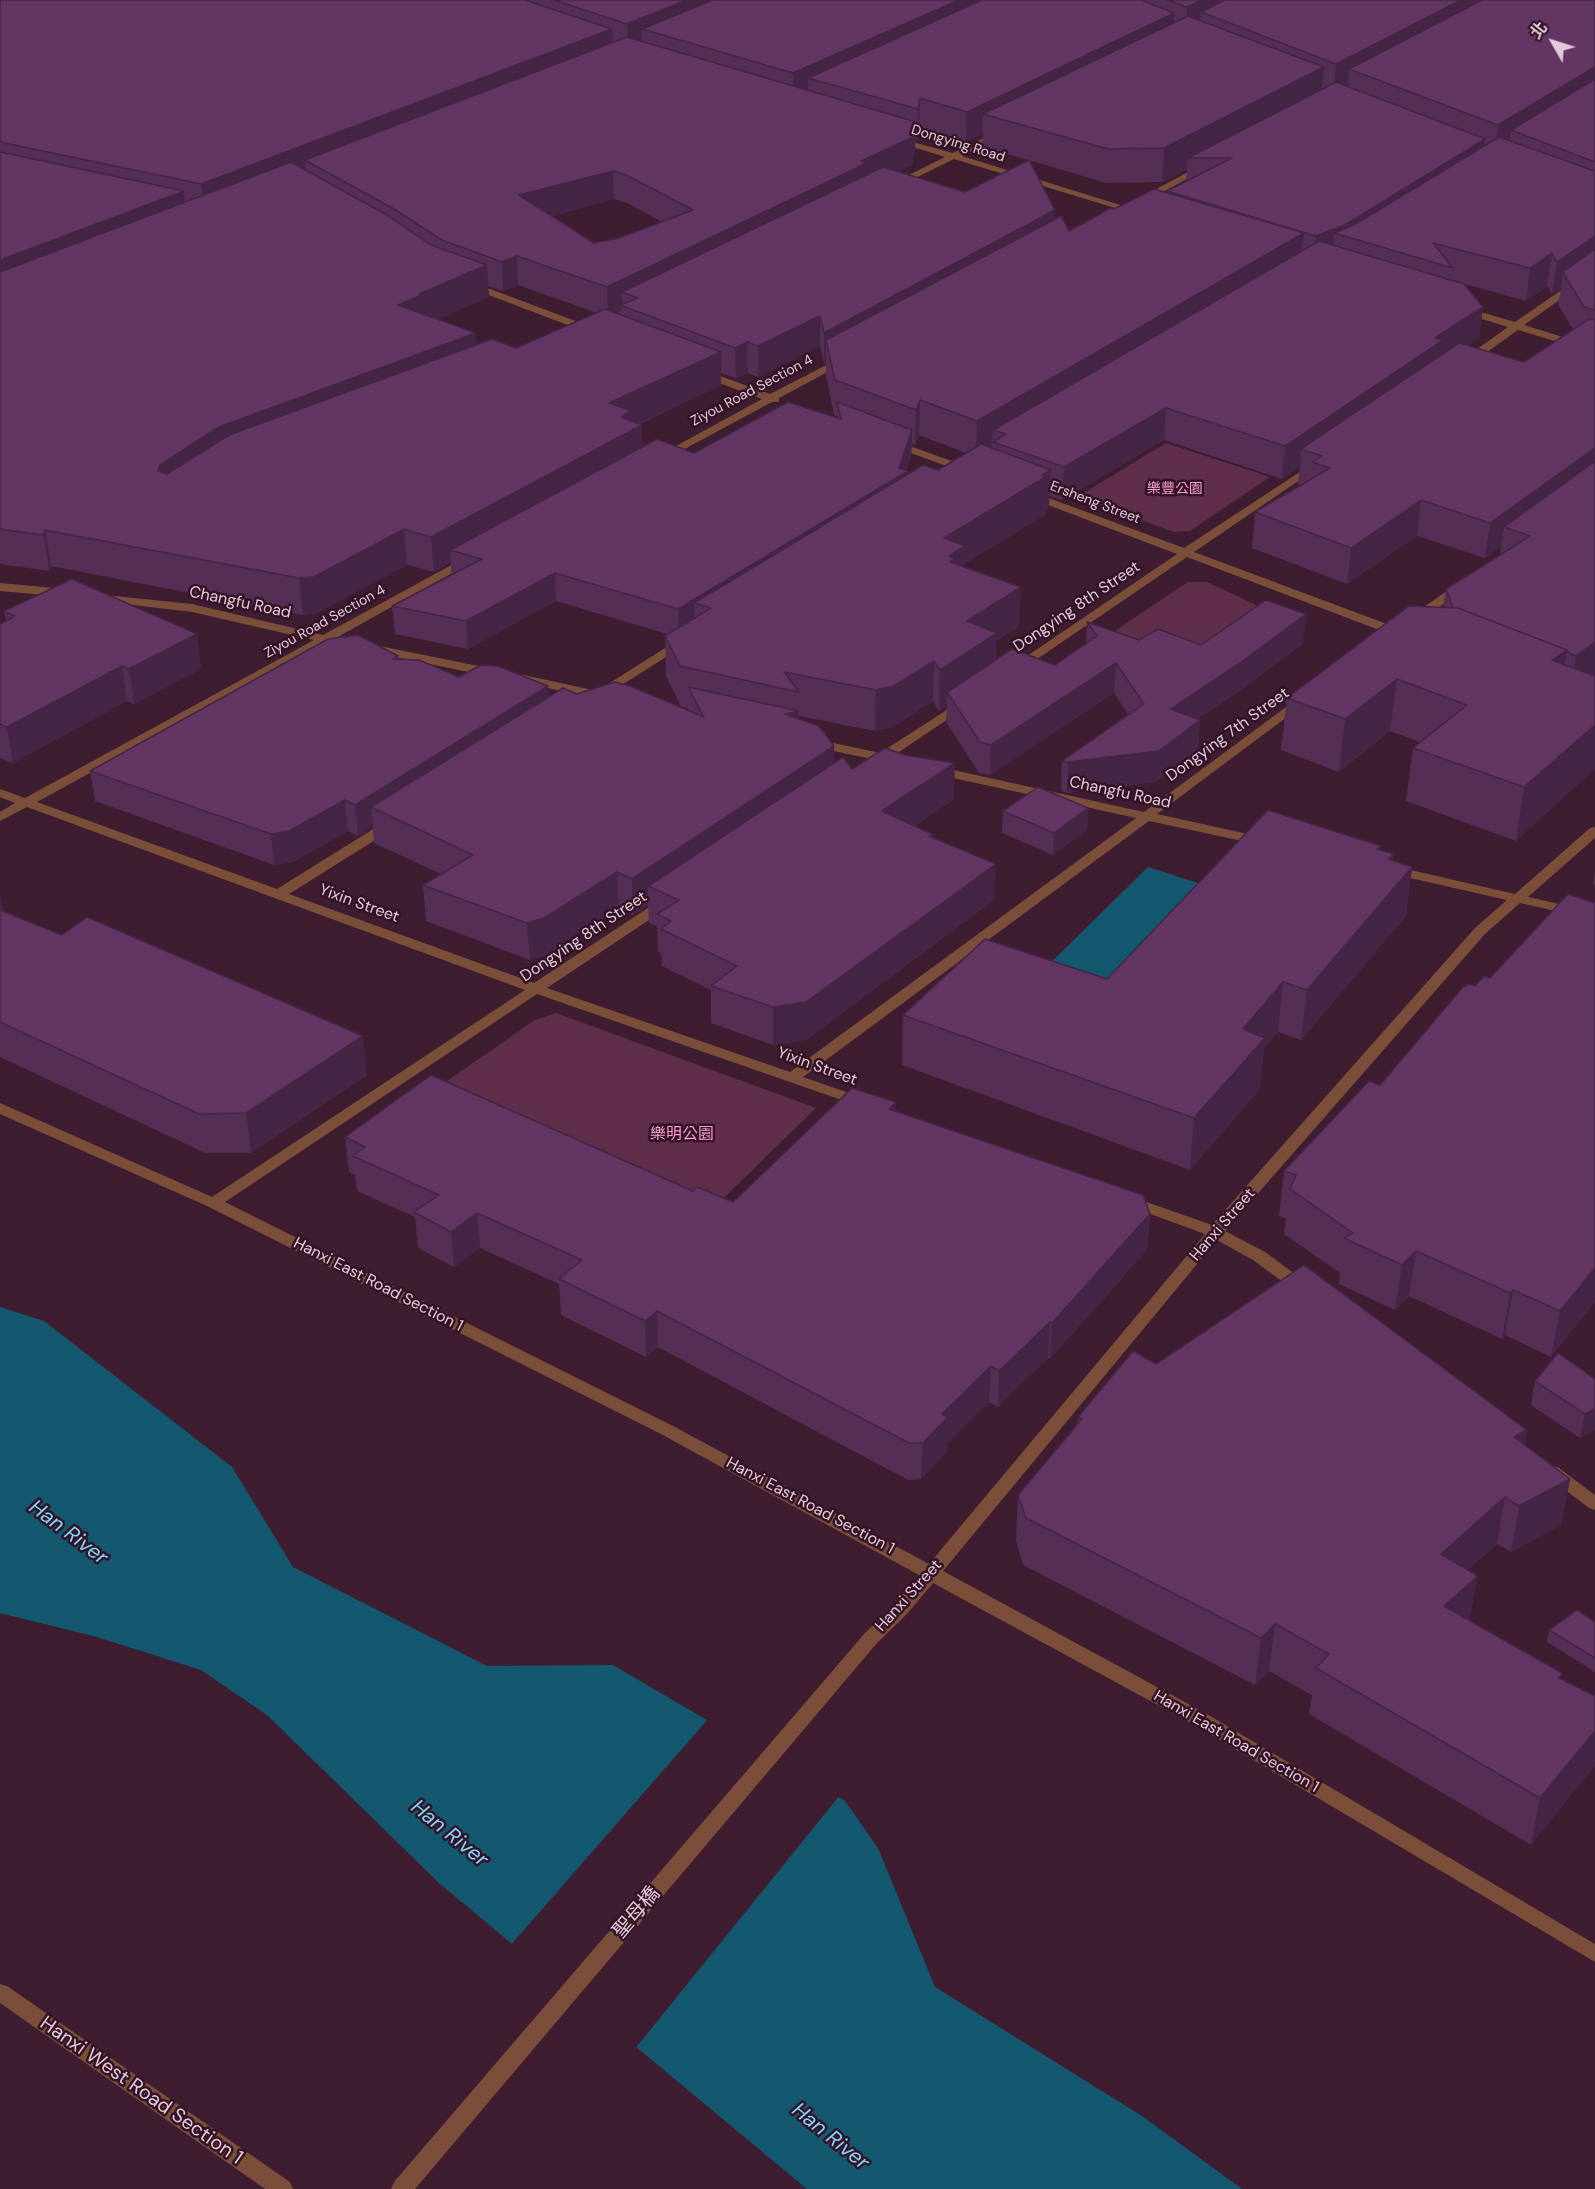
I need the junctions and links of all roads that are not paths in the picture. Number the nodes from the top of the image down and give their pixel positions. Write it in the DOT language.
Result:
graph roads {
  1 [pos="1006,130"];
  2 [pos="886,136"];
  3 [pos="954,156"];
  4 [pos="1218,159"];
  5 [pos="881,191"];
  6 [pos="1119,211"];
  7 [pos="1147,215"];
  8 [pos="1595,270"];
  9 [pos="461,281"];
  10 [pos="1450,306"];
  11 [pos="1517,327"];
  12 [pos="594,331"];
  13 [pos="1595,350"];
  14 [pos="854,354"];
  15 [pos="1459,367"];
  16 [pos="692,369"];
  17 [pos="776,400"];
  18 [pos="878,438"];
  19 [pos="656,460"];
  20 [pos="1322,460"];
  21 [pos="968,471"];
  22 [pos="1020,490"];
  23 [pos="1185,553"];
  24 [pos="479,555"];
  25 [pos="1473,576"];
  26 [pos="0,587"];
  27 [pos="58,592"];
  28 [pos="29,605"];
  29 [pos="690,637"];
  30 [pos="327,639"];
  31 [pos="1009,672"];
  32 [pos="598,695"];
  33 [pos="1310,696"];
  34 [pos="970,699"];
  35 [pos="621,700"];
  36 [pos="579,707"];
  37 [pos="802,740"];
  38 [pos="882,758"];
  39 [pos="862,771"];
  40 [pos="0,793"];
  41 [pos="27,802"];
  42 [pos="1146,816"];
  43 [pos="0,817"];
  44 [pos="399,819"];
  45 [pos="1595,831"];
  46 [pos="1274,844"];
  47 [pos="1380,867"];
  48 [pos="279,894"];
  49 [pos="674,897"];
  50 [pos="1520,898"];
  51 [pos="1595,916"];
  52 [pos="536,989"];
  53 [pos="793,1077"];
  54 [pos="871,1106"];
  55 [pos="0,1108"];
  56 [pos="1115,1196"];
  57 [pos="213,1203"];
  58 [pos="1215,1232"];
  59 [pos="1316,1298"];
  60 [pos="1537,1461"];
  61 [pos="1595,1503"];
  62 [pos="932,1572"];
  63 [pos="871,1638"];
  64 [pos="1595,1954"];
  65 [pos="0,1992"];
  66 [pos="282,2189"];
  67 [pos="402,2189"];
  1 -- 3 [label="street"];
  2 -- 3 [label="street, Dongying Road"];
  3 -- 5 [label="street"];
  3 -- 6 [label="street, Dongying Road"];
  4 -- 6 [label="street"];
  6 -- 7 [label="street, Dongying Road"];
  8 -- 11 [label="street"];
  9 -- 12 [label="street"];
  10 -- 11 [label="street"];
  11 -- 13 [label="street"];
  11 -- 15 [label="street"];
  14 -- 17 [label="street, Ziyou Road Section 4"];
  16 -- 17 [label="street"];
  17 -- 19 [label="street, Ziyou Road Section 4"];
  18 -- 21 [label="street"];
  20 -- 23 [label="street, Dongying 8th Street"];
  22 -- 23 [label="street, Ersheng Street"];
  23 -- 25 [label="street, Ersheng Street"];
  23 -- 31 [label="street, Dongying 8th Street"];
  24 -- 30 [label="street, Ziyou Road Section 4"];
  26 -- 27 [label="street, Changfu Road"];
  27 -- 28 [label="street"];
  27 -- 30 [label="street, Changfu Road"];
  29 -- 32 [label="street"];
  30 -- 32 [label="street, Changfu Road"];
  30 -- 41 [label="street, Ziyou Road Section 4"];
  32 -- 35 [label="street, Changfu Road"];
  32 -- 36 [label="street"];
  33 -- 42 [label="street, Dongying 7th Street"];
  34 -- 38 [label="street"];
  37 -- 38 [label="street, Changfu Road"];
  38 -- 39 [label="street"];
  38 -- 42 [label="street, Changfu Road"];
  40 -- 41 [label="street, Yixin Street"];
  41 -- 43 [label="street, Ziyou Road Section 4"];
  41 -- 48 [label="street, Yixin Street"];
  42 -- 46 [label="street, Changfu Road"];
  42 -- 53 [label="street, Dongying 7th Street"];
  44 -- 48 [label="street"];
  45 -- 50 [label="street, Hanxi Street"];
  47 -- 50 [label="street"];
  48 -- 52 [label="street, Yixin Street"];
  49 -- 52 [label="street, Dongying 8th Street"];
  50 -- 51 [label="street"];
  50 -- 58 [label="street, Hanxi Street"];
  52 -- 53 [label="street, Yixin Street"];
  52 -- 57 [label="street, Dongying 8th Street"];
  53 -- 54 [label="street, Yixin Street"];
  55 -- 57 [label="street, Hanxi East Road Section 1"];
  56 -- 58 [label="street"];
  57 -- 62 [label="street, Hanxi East Road Section 1"];
  58 -- 59 [label="street"];
  58 -- 62 [label="street, Hanxi Street"];
  60 -- 61 [label="street"];
  62 -- 63 [label="street, Hanxi Street"];
  62 -- 64 [label="street, Hanxi East Road Section 1"];
  63 -- 67 [label="street, 聖母橋"];
  65 -- 66 [label="street, Hanxi West Road Section 1"];
}
